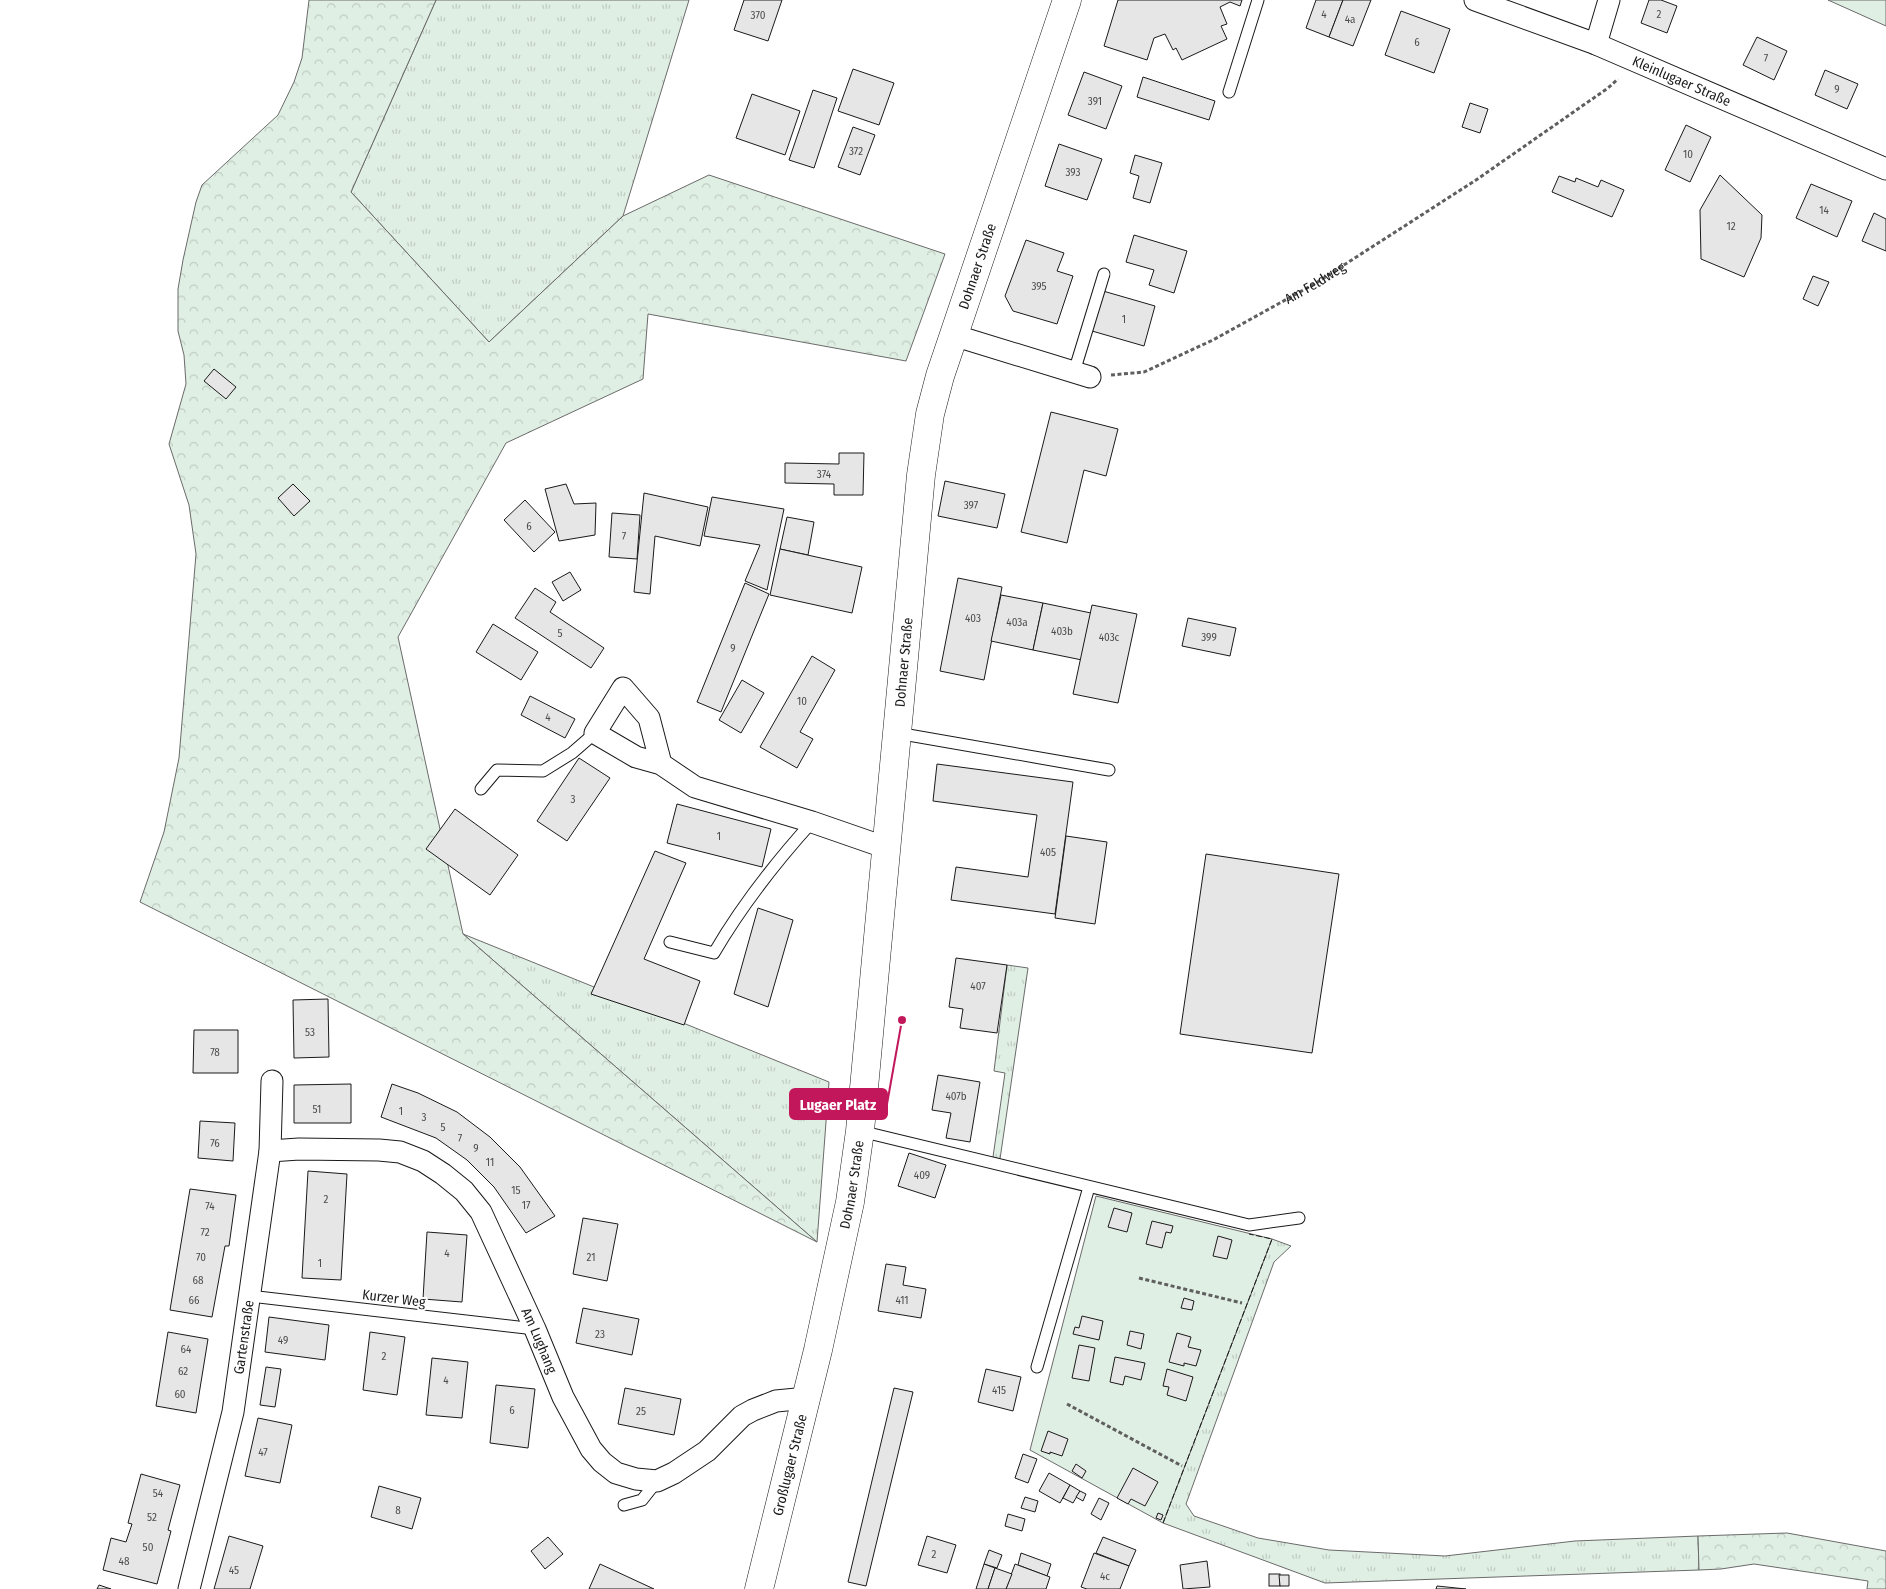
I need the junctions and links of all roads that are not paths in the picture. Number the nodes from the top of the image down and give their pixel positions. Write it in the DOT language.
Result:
graph roads {
  1 [pos="1067,0"];
  2 [pos="1258,0"];
  3 [pos="1476,0"];
  4 [pos="1608,0"];
  5 [pos="1596,44"];
  6 [pos="1229,92"];
  7 [pos="1886,169"];
  8 [pos="1104,274"];
  9 [pos="953,335"];
  10 [pos="1082,375"];
  11 [pos="595,733"];
  12 [pos="897,733"];
  13 [pos="661,764"];
  14 [pos="1109,770"];
  15 [pos="481,789"];
  16 [pos="812,822"];
  17 [pos="887,848"];
  18 [pos="670,942"];
  19 [pos="272,1081"];
  20 [pos="860,1131"];
  21 [pos="270,1151"];
  22 [pos="1089,1187"];
  23 [pos="1299,1218"];
  24 [pos="250,1296"];
  25 [pos="535,1329"];
  26 [pos="819,1342"];
  27 [pos="1037,1367"];
  28 [pos="807,1398"];
  29 [pos="657,1481"];
  30 [pos="624,1505"];
  31 [pos="189,1589"];
  32 [pos="759,1589"];
  1 -- 9 [label="main road, Dohnaer Straße"];
  2 -- 6 [label="lane"];
  3 -- 5 [label="street, Kleinlugaer Straße"];
  4 -- 5 [label="street"];
  5 -- 7 [label="street, Kleinlugaer Straße"];
  8 -- 10 [label="lane"];
  9 -- 10 [label="street"];
  9 -- 12 [label="main road, Dohnaer Straße"];
  11 -- 13 [label="street"];
  11 -- 13 [label="street"];
  11 -- 15 [label="lane"];
  12 -- 14 [label="lane"];
  12 -- 17 [label="main road, Dohnaer Straße"];
  13 -- 16 [label="street"];
  16 -- 17 [label="street"];
  16 -- 18 [label="lane"];
  17 -- 20 [label="main road, Dohnaer Straße"];
  19 -- 21 [label="street, Gartenstraße"];
  20 -- 22 [label="lane"];
  20 -- 26 [label="main road, Dohnaer Straße"];
  21 -- 24 [label="street, Gartenstraße"];
  21 -- 25 [label="street, Am Lughang"];
  22 -- 23 [label="lane"];
  22 -- 27 [label="lane"];
  24 -- 25 [label="lane, Kurzer Weg"];
  24 -- 31 [label="street, Gartenstraße"];
  25 -- 29 [label="street, Am Lughang"];
  26 -- 28 [label="main road, Großlugaer Straße"];
  28 -- 29 [label="street"];
  28 -- 32 [label="main road, Großlugaer Straße"];
  29 -- 30 [label="lane"];
}
